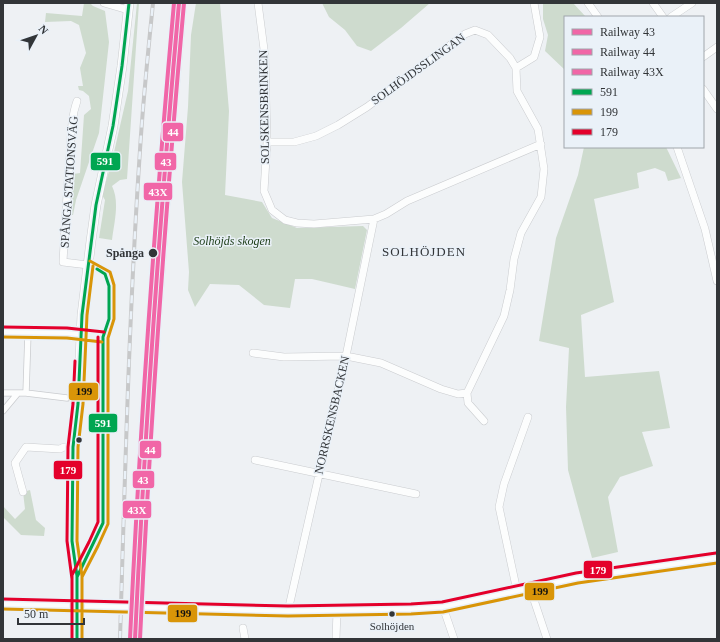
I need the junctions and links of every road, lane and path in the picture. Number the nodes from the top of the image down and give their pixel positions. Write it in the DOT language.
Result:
graph roads {
  1 [pos="104,3"];
  2 [pos="258,3"];
  3 [pos="534,3"];
  4 [pos="588,3"];
  5 [pos="653,3"];
  6 [pos="692,3"];
  7 [pos="128,6"];
  8 [pos="597,16"];
  9 [pos="662,16"];
  10 [pos="672,16"];
  11 [pos="717,47"];
  12 [pos="704,56"];
  13 [pos="516,68"];
  14 [pos="704,90"];
  15 [pos="77,101"];
  16 [pos="717,109"];
  17 [pos="268,142"];
  18 [pos="541,144"];
  19 [pos="677,148"];
  20 [pos="374,219"];
  21 [pos="88,265"];
  22 [pos="717,280"];
  23 [pos="3,332"];
  24 [pos="28,333"];
  25 [pos="81,335"];
  26 [pos="253,353"];
  27 [pos="346,356"];
  28 [pos="3,393"];
  29 [pos="26,393"];
  30 [pos="467,393"];
  31 [pos="18,394"];
  32 [pos="67,398"];
  33 [pos="3,411"];
  34 [pos="528,417"];
  35 [pos="484,421"];
  36 [pos="73,447"];
  37 [pos="255,460"];
  38 [pos="319,474"];
  39 [pos="23,492"];
  40 [pos="416,494"];
  41 [pos="717,558"];
  42 [pos="530,588"];
  43 [pos="517,591"];
  44 [pos="3,604"];
  45 [pos="443,607"];
  46 [pos="288,611"];
  47 [pos="337,611"];
  48 [pos="243,628"];
  49 [pos="77,639"];
  50 [pos="245,639"];
  51 [pos="336,639"];
  52 [pos="454,639"];
  53 [pos="547,639"];
  1 -- 7 [label="street"];
  2 -- 17 [label="street, SOLSKENSBRINKEN"];
  3 -- 13 [label="street"];
  4 -- 8 [label="street"];
  5 -- 9 [label="street"];
  6 -- 10 [label="street"];
  7 -- 21 [label="street"];
  11 -- 12 [label="street"];
  13 -- 17 [label="street, SOLHÖJDSSLINGAN"];
  13 -- 18 [label="street"];
  14 -- 16 [label="street"];
  15 -- 21 [label="street, SPÅNGA STATIONSVÄG"];
  17 -- 20 [label="street, SOLSKENSBRINKEN"];
  18 -- 20 [label="street"];
  18 -- 30 [label="street"];
  19 -- 22 [label="street"];
  20 -- 27 [label="street, NORRSKENSBACKEN"];
  21 -- 25 [label="street"];
  23 -- 24 [label="street"];
  24 -- 25 [label="street"];
  24 -- 29 [label="street"];
  25 -- 36 [label="street"];
  26 -- 27 [label="street"];
  27 -- 30 [label="street"];
  27 -- 38 [label="street, NORRSKENSBACKEN"];
  28 -- 31 [label="street"];
  29 -- 31 [label="street"];
  29 -- 32 [label="street"];
  30 -- 35 [label="street"];
  31 -- 33 [label="street"];
  34 -- 43 [label="street"];
  36 -- 39 [label="street"];
  36 -- 49 [label="street"];
  37 -- 38 [label="street"];
  38 -- 40 [label="street"];
  38 -- 46 [label="street, NORRSKENSBACKEN"];
  41 -- 42 [label="street"];
  42 -- 43 [label="street"];
  42 -- 53 [label="street"];
  43 -- 45 [label="street"];
  44 -- 46 [label="street, bridge"];
  45 -- 47 [label="street"];
  45 -- 52 [label="street"];
  46 -- 47 [label="street"];
  47 -- 51 [label="street"];
  48 -- 50 [label="street"];
}
